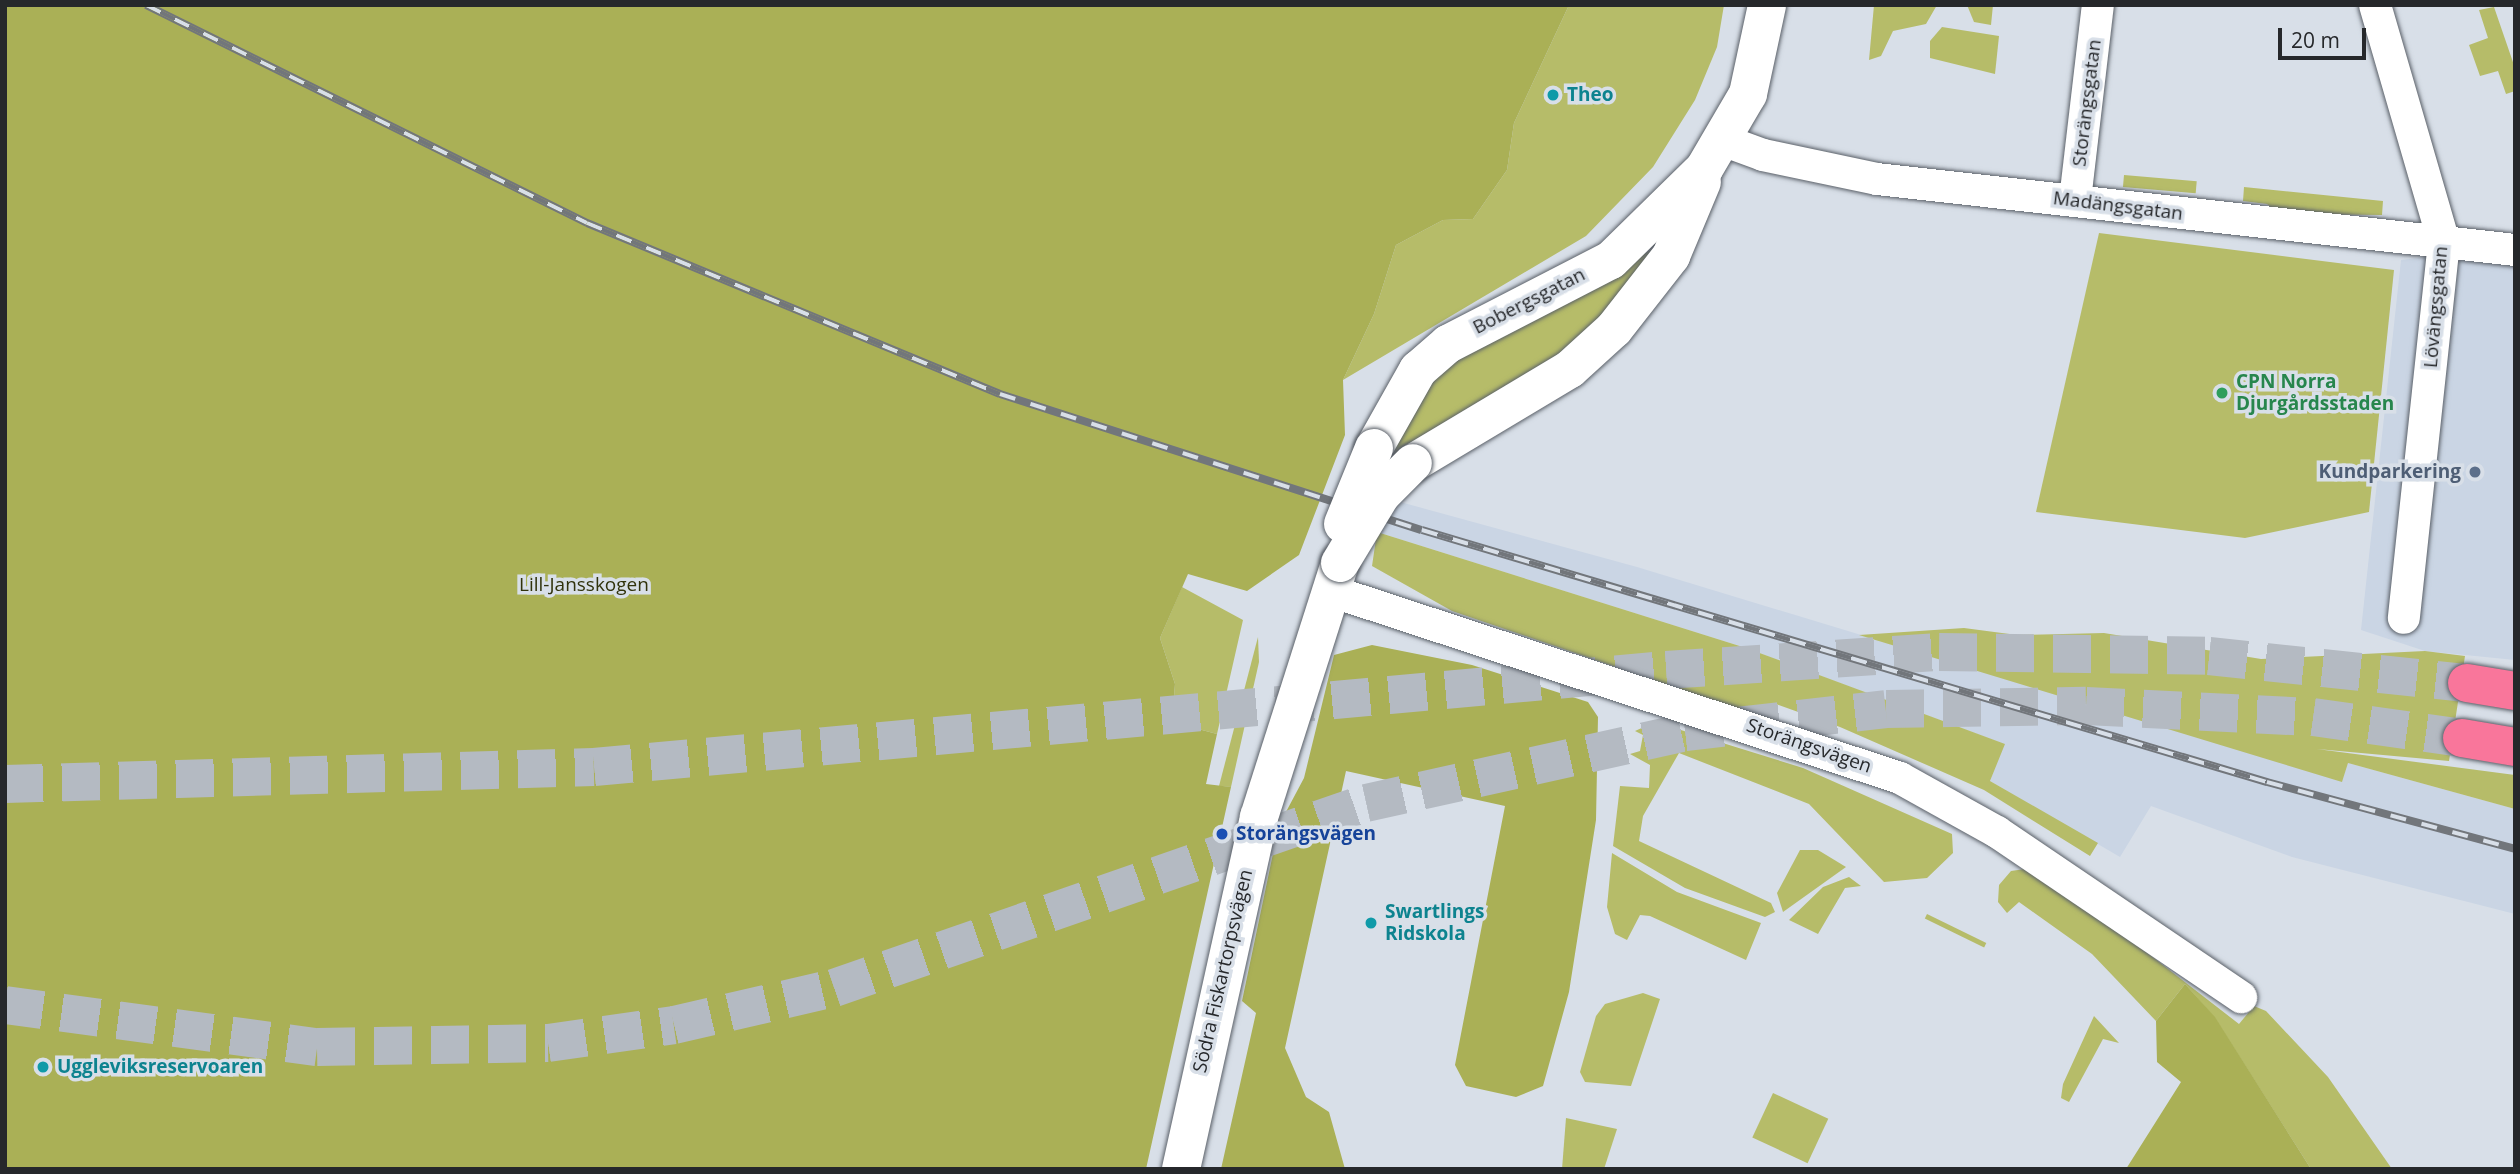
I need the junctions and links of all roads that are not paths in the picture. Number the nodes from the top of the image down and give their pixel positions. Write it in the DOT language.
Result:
graph roads {
  1 [pos="1767,5"];
  2 [pos="2098,5"];
  3 [pos="2375,5"];
  4 [pos="1714,155"];
  5 [pos="2075,200"];
  6 [pos="2444,242"];
  7 [pos="2515,250"];
  8 [pos="1336,576"];
  9 [pos="2404,618"];
  10 [pos="2468,683"];
  11 [pos="2515,691"];
  12 [pos="2462,738"];
  13 [pos="2515,747"];
  14 [pos="2241,997"];
  15 [pos="1181,1169"];
  1 -- 4 [label="street, Bobergsgatan"];
  2 -- 5 [label="street, Storängsgatan"];
  3 -- 6 [label="street, Lövängsgatan"];
  4 -- 5 [label="street, Madängsgatan"];
  4 -- 8 [label="street, Bobergsgatan, bridge"];
  4 -- 8 [label="street, Bobergsgatan, bridge"];
  5 -- 6 [label="street, Madängsgatan"];
  6 -- 7 [label="street, Madängsgatan"];
  6 -- 9 [label="street, Lövängsgatan"];
  8 -- 14 [label="street, Storängsvägen"];
  8 -- 15 [label="street, Södra Fiskartorpsvägen"];
  10 -- 11 [label="highway"];
  12 -- 13 [label="highway"];
}
